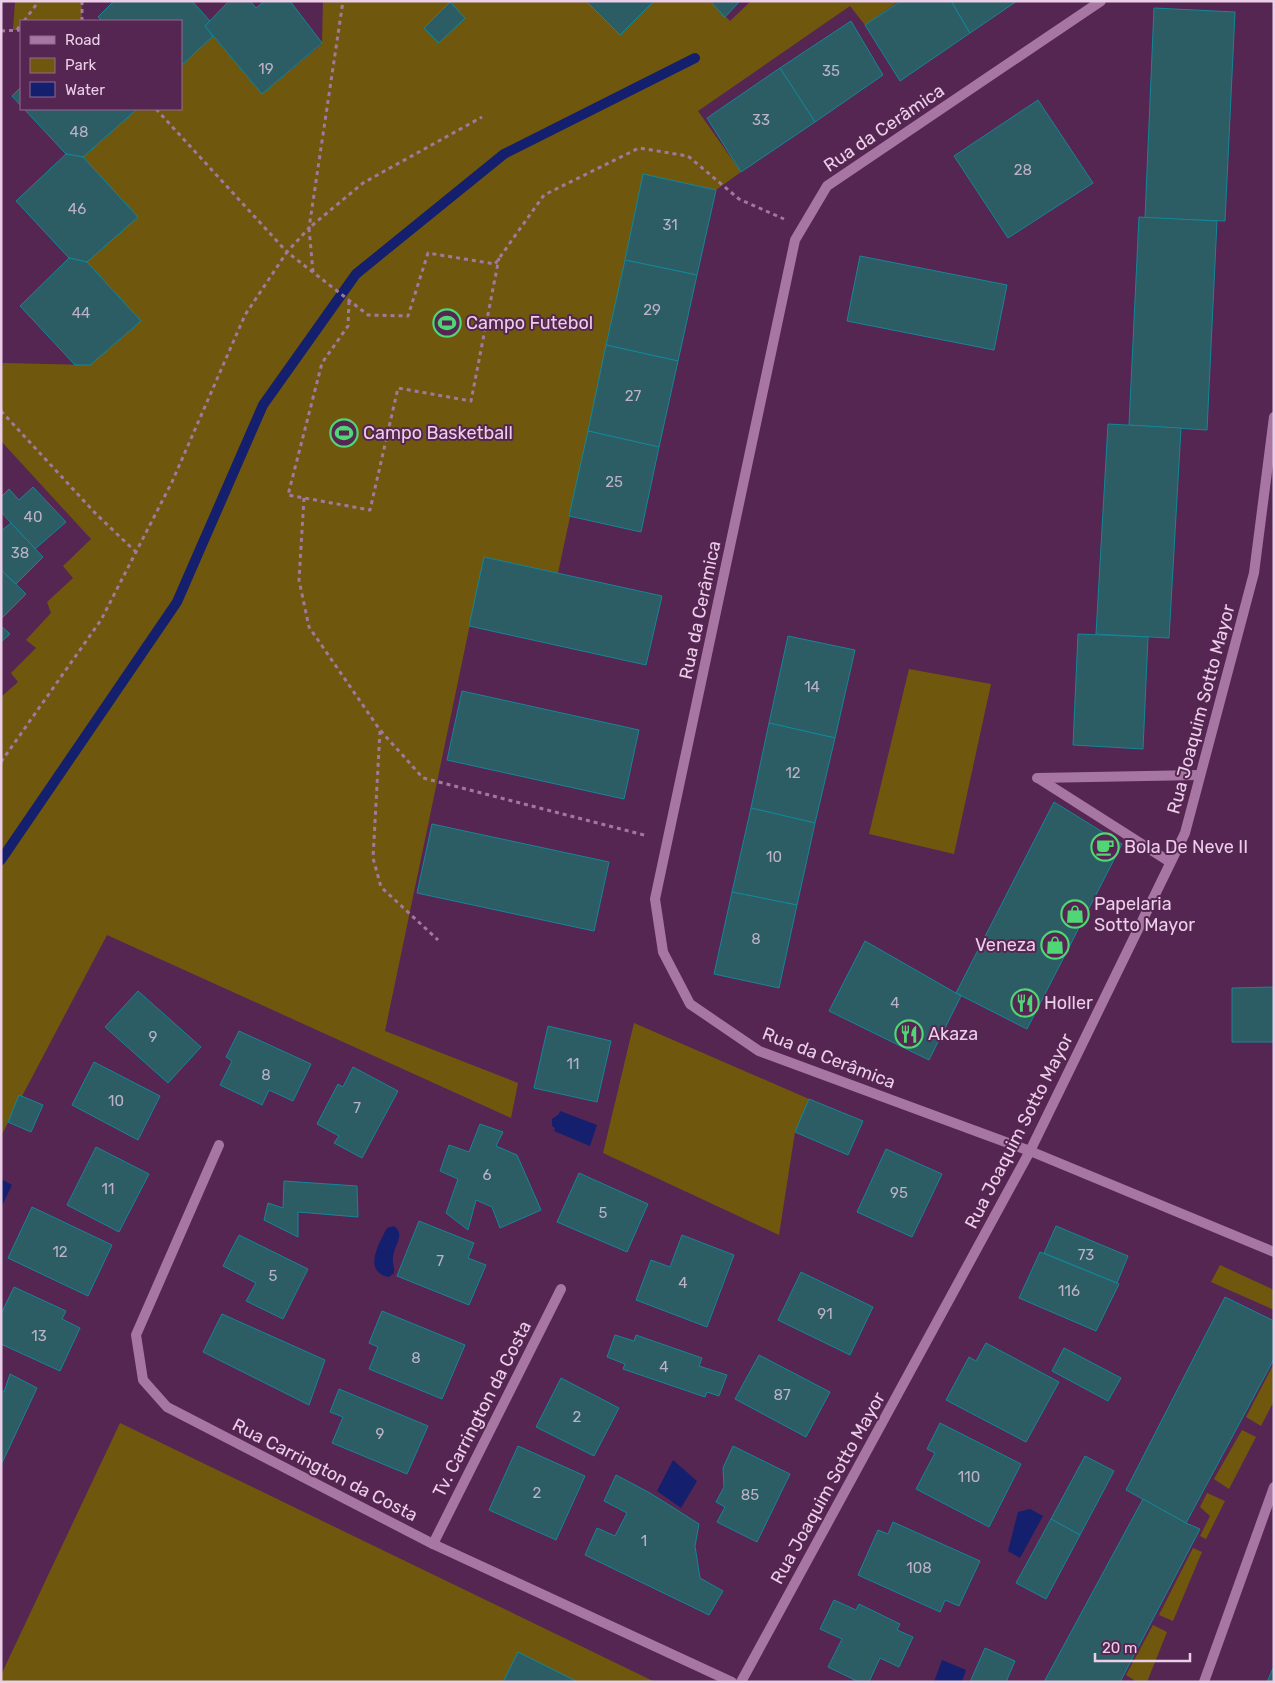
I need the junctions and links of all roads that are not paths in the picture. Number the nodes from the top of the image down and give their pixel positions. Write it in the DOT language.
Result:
graph roads {
  1 [pos="1101,1"];
  2 [pos="1274,417"];
  3 [pos="1200,775"];
  4 [pos="1170,862"];
  5 [pos="219,1145"];
  6 [pos="1030,1151"];
  7 [pos="1274,1252"];
  8 [pos="561,1289"];
  9 [pos="1274,1487"];
  10 [pos="433,1544"];
  11 [pos="732,1682"];
  12 [pos="741,1682"];
  13 [pos="1204,1682"];
  1 -- 6 [label="street, Rua da Cerâmica"];
  2 -- 3 [label="street, Rua Joaquim Sotto Mayor"];
  3 -- 4 [label="street, Rua Joaquim Sotto Mayor"];
  3 -- 4 [label="street"];
  4 -- 6 [label="street, Rua Joaquim Sotto Mayor"];
  5 -- 10 [label="street, Rua Carrington da Costa"];
  6 -- 7 [label="street, Rua da Cerâmica"];
  6 -- 12 [label="street, Rua Joaquim Sotto Mayor"];
  8 -- 10 [label="street, Tv. Carrington da Costa"];
  9 -- 13 [label="street"];
  10 -- 11 [label="street, Rua Carrington da Costa"];
}
